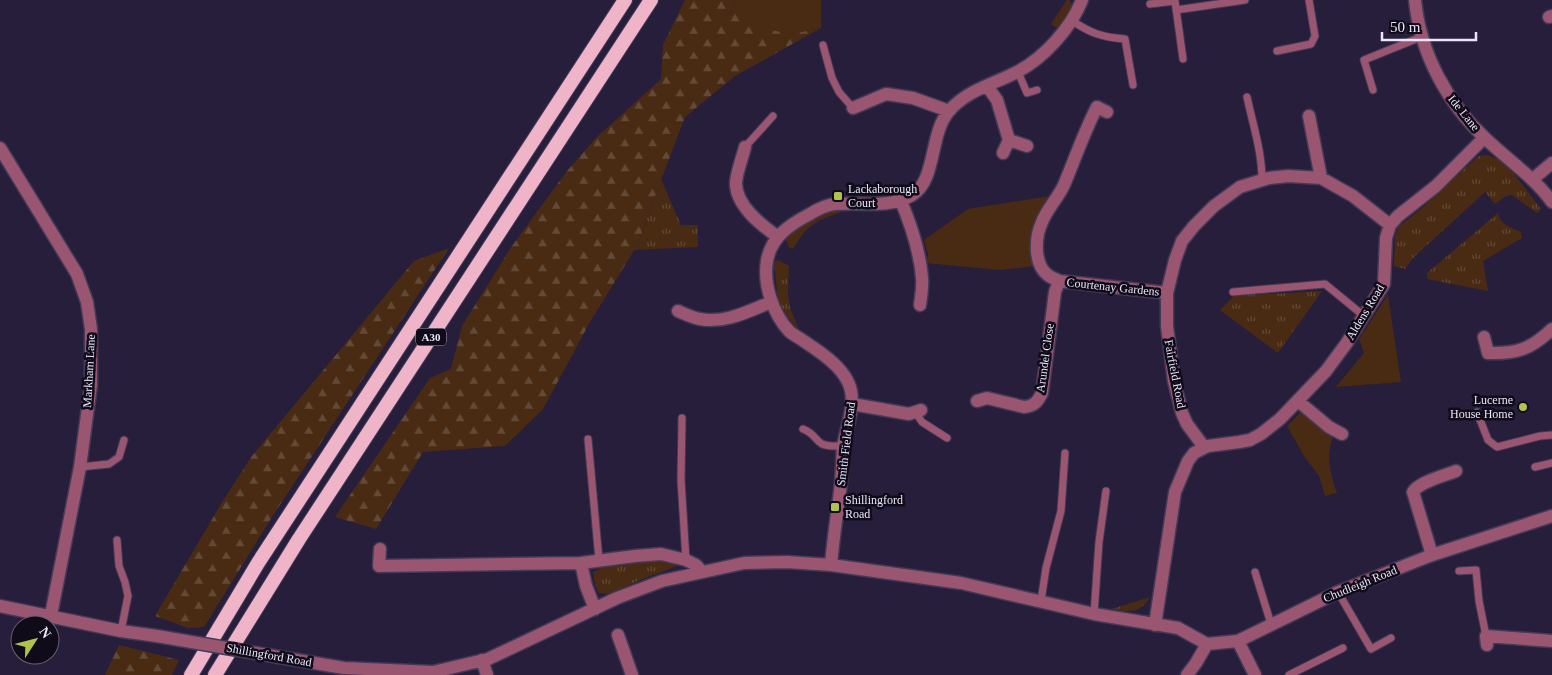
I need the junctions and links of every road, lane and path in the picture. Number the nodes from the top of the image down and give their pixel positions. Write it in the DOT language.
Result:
graph roads {
  1 [pos="625,0"];
  2 [pos="651,0"];
  3 [pos="1082,0"];
  4 [pos="1245,0"];
  5 [pos="1309,0"];
  6 [pos="1415,0"];
  7 [pos="1150,4"];
  8 [pos="1176,10"];
  9 [pos="1071,20"];
  10 [pos="1421,37"];
  11 [pos="823,46"];
  12 [pos="1277,51"];
  13 [pos="1183,59"];
  14 [pos="1018,72"];
  15 [pos="1133,85"];
  16 [pos="987,86"];
  17 [pos="1037,90"];
  18 [pos="1373,90"];
  19 [pos="1246,97"];
  20 [pos="853,108"];
  21 [pos="949,111"];
  22 [pos="1107,112"];
  23 [pos="773,116"];
  24 [pos="1309,116"];
  25 [pos="1484,138"];
  26 [pos="1010,140"];
  27 [pos="1027,146"];
  28 [pos="0,148"];
  29 [pos="745,148"];
  30 [pos="1003,153"];
  31 [pos="1552,163"];
  32 [pos="1321,178"];
  33 [pos="1533,179"];
  34 [pos="1262,180"];
  35 [pos="901,201"];
  36 [pos="1552,202"];
  37 [pos="1390,225"];
  38 [pos="778,237"];
  39 [pos="1059,281"];
  40 [pos="1233,292"];
  41 [pos="1167,293"];
  42 [pos="771,302"];
  43 [pos="920,306"];
  44 [pos="678,311"];
  45 [pos="1364,316"];
  46 [pos="1552,329"];
  47 [pos="1484,337"];
  48 [pos="977,401"];
  49 [pos="1298,401"];
  50 [pos="852,404"];
  51 [pos="918,411"];
  52 [pos="1477,412"];
  53 [pos="682,418"];
  54 [pos="803,429"];
  55 [pos="1342,434"];
  56 [pos="1552,435"];
  57 [pos="947,438"];
  58 [pos="588,439"];
  59 [pos="124,440"];
  60 [pos="844,446"];
  61 [pos="1204,447"];
  62 [pos="1065,453"];
  63 [pos="1552,463"];
  64 [pos="80,467"];
  65 [pos="1535,467"];
  66 [pos="1456,471"];
  67 [pos="1106,491"];
  68 [pos="1552,516"];
  69 [pos="117,540"];
  70 [pos="380,549"];
  71 [pos="1432,555"];
  72 [pos="599,560"];
  73 [pos="686,560"];
  74 [pos="581,563"];
  75 [pos="831,565"];
  76 [pos="1459,571"];
  77 [pos="702,572"];
  78 [pos="1255,572"];
  79 [pos="1338,592"];
  80 [pos="1041,601"];
  81 [pos="0,606"];
  82 [pos="595,609"];
  83 [pos="1094,614"];
  84 [pos="51,615"];
  85 [pos="60,617"];
  86 [pos="1270,624"];
  87 [pos="1155,625"];
  88 [pos="121,631"];
  89 [pos="618,635"];
  90 [pos="1391,638"];
  91 [pos="1238,640"];
  92 [pos="1486,641"];
  93 [pos="1552,641"];
  94 [pos="1207,644"];
  95 [pos="1344,648"];
  96 [pos="482,660"];
  97 [pos="343,672"];
  98 [pos="192,675"];
  99 [pos="215,675"];
  100 [pos="488,675"];
  101 [pos="632,675"];
  102 [pos="1187,675"];
  103 [pos="1255,675"];
  104 [pos="1290,675"];
  1 -- 98 [label="highway, A30"];
  2 -- 99 [label="highway, A30"];
  3 -- 9 [label="street, Smith Field Road"];
  4 -- 8 [label="lane"];
  5 -- 12 [label="lane"];
  6 -- 10 [label="street, Ide Lane"];
  7 -- 8 [label="lane"];
  8 -- 13 [label="lane"];
  9 -- 14 [label="street, Smith Field Road"];
  9 -- 15 [label="lane"];
  10 -- 18 [label="lane"];
  10 -- 25 [label="street, Ide Lane"];
  11 -- 20 [label="lane"];
  14 -- 16 [label="street, Smith Field Road"];
  14 -- 17 [label="lane"];
  16 -- 21 [label="street, Smith Field Road"];
  16 -- 26 [label="street"];
  19 -- 34 [label="lane"];
  20 -- 21 [label="street"];
  21 -- 35 [label="street, Smith Field Road"];
  22 -- 39 [label="street, Courtenay Gardens"];
  23 -- 29 [label="lane"];
  24 -- 32 [label="street"];
  25 -- 33 [label="street, Ide Lane"];
  25 -- 37 [label="street"];
  26 -- 27 [label="street"];
  26 -- 30 [label="street"];
  28 -- 64 [label="street, Markham Lane"];
  29 -- 38 [label="street"];
  31 -- 33 [label="street"];
  32 -- 34 [label="street, Fairfield Road"];
  32 -- 37 [label="street, Fairfield Road"];
  33 -- 36 [label="street, Ide Lane"];
  34 -- 41 [label="street, Fairfield Road"];
  35 -- 38 [label="street, Smith Field Road"];
  35 -- 43 [label="street"];
  37 -- 45 [label="street, Aldens Road"];
  38 -- 42 [label="street, Smith Field Road"];
  39 -- 41 [label="street, Courtenay Gardens"];
  39 -- 48 [label="street, Arundel Close"];
  40 -- 45 [label="lane"];
  41 -- 61 [label="street, Fairfield Road"];
  42 -- 44 [label="street"];
  42 -- 50 [label="street, Smith Field Road"];
  45 -- 49 [label="street, Aldens Road"];
  46 -- 47 [label="street"];
  49 -- 55 [label="street"];
  49 -- 61 [label="street, Aldens Road"];
  50 -- 51 [label="street"];
  50 -- 60 [label="street, Smith Field Road"];
  51 -- 57 [label="lane"];
  52 -- 56 [label="lane"];
  53 -- 73 [label="lane"];
  54 -- 60 [label="lane"];
  58 -- 72 [label="lane"];
  59 -- 64 [label="lane"];
  60 -- 75 [label="street, Smith Field Road"];
  61 -- 87 [label="street"];
  62 -- 80 [label="lane"];
  63 -- 65 [label="lane"];
  64 -- 84 [label="street, Markham Lane"];
  66 -- 71 [label="street"];
  67 -- 83 [label="lane"];
  68 -- 71 [label="street, Chudleigh Road"];
  69 -- 88 [label="lane"];
  70 -- 74 [label="street"];
  71 -- 79 [label="street, Chudleigh Road"];
  72 -- 73 [label="street"];
  72 -- 74 [label="street"];
  73 -- 77 [label="street"];
  74 -- 82 [label="street"];
  75 -- 77 [label="street, Shillingford Road"];
  75 -- 80 [label="street, Shillingford Road"];
  76 -- 92 [label="lane"];
  77 -- 82 [label="street, Shillingford Road"];
  78 -- 86 [label="lane"];
  79 -- 86 [label="street, Chudleigh Road"];
  79 -- 90 [label="lane"];
  80 -- 83 [label="street, Shillingford Road"];
  81 -- 84 [label="street, Shillingford Road"];
  82 -- 96 [label="street, Shillingford Road"];
  83 -- 87 [label="street, Shillingford Road"];
  85 -- 88 [label="street, Shillingford Road"];
  86 -- 91 [label="street, Chudleigh Road"];
  87 -- 94 [label="street, Shillingford Road"];
  88 -- 97 [label="street, Shillingford Road, bridge"];
  89 -- 101 [label="street"];
  91 -- 94 [label="street, Chudleigh Road"];
  91 -- 103 [label="street"];
  92 -- 93 [label="street"];
  94 -- 102 [label="street"];
  95 -- 104 [label="lane"];
  96 -- 97 [label="street, Shillingford Road"];
  96 -- 100 [label="street"];
}
